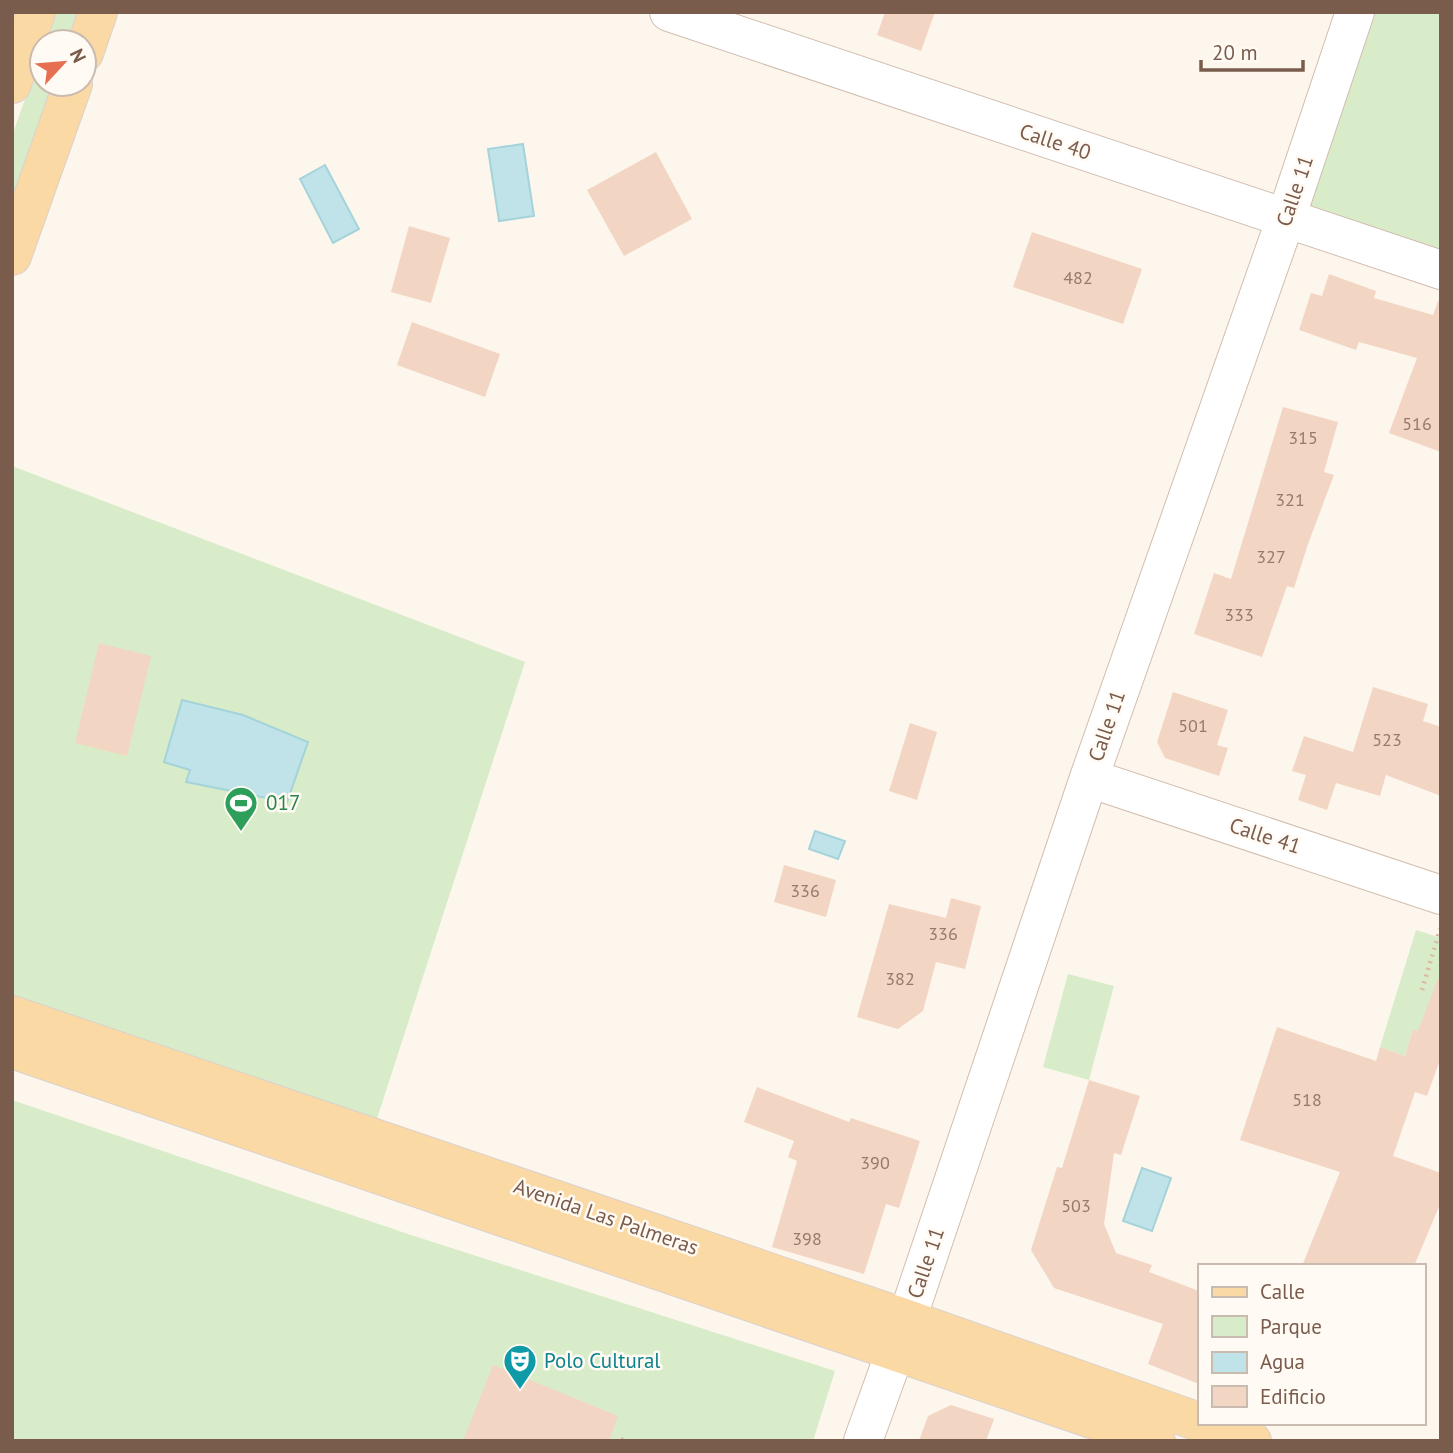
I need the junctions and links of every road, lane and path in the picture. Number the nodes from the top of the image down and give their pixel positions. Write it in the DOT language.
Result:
graph roads {
  1 [pos="36,12"];
  2 [pos="669,12"];
  3 [pos="1354,12"];
  4 [pos="724,22"];
  5 [pos="12,84"];
  6 [pos="68,98"];
  7 [pos="1286,218"];
  8 [pos="12,256"];
  9 [pos="1441,270"];
  10 [pos="1089,778"];
  11 [pos="1441,895"];
  12 [pos="1438,937"];
  13 [pos="1422,990"];
  14 [pos="12,1015"];
  15 [pos="12,1049"];
  16 [pos="901,1335"];
  17 [pos="1198,1422"];
  18 [pos="1207,1425"];
  19 [pos="863,1441"];
  20 [pos="1157,1441"];
  21 [pos="1252,1441"];
  1 -- 5 [label="main road"];
  2 -- 4 [label="street, Calle 40"];
  3 -- 7 [label="street, Calle 11"];
  4 -- 7 [label="street, Calle 40"];
  6 -- 8 [label="main road"];
  7 -- 9 [label="street, Calle 40"];
  7 -- 10 [label="street, Calle 11"];
  10 -- 11 [label="street, Calle 41"];
  10 -- 16 [label="street, Calle 11"];
  12 -- 13 [label="path"];
  14 -- 16 [label="main road, Avenida Las Palmeras"];
  15 -- 16 [label="main road, Avenida Las Palmeras"];
  16 -- 17 [label="main road, Avenida Las Palmeras"];
  16 -- 19 [label="street, Calle 11"];
  16 -- 20 [label="main road, Avenida Las Palmeras"];
  18 -- 21 [label="main road, Avenida Las Palmeras"];
}
